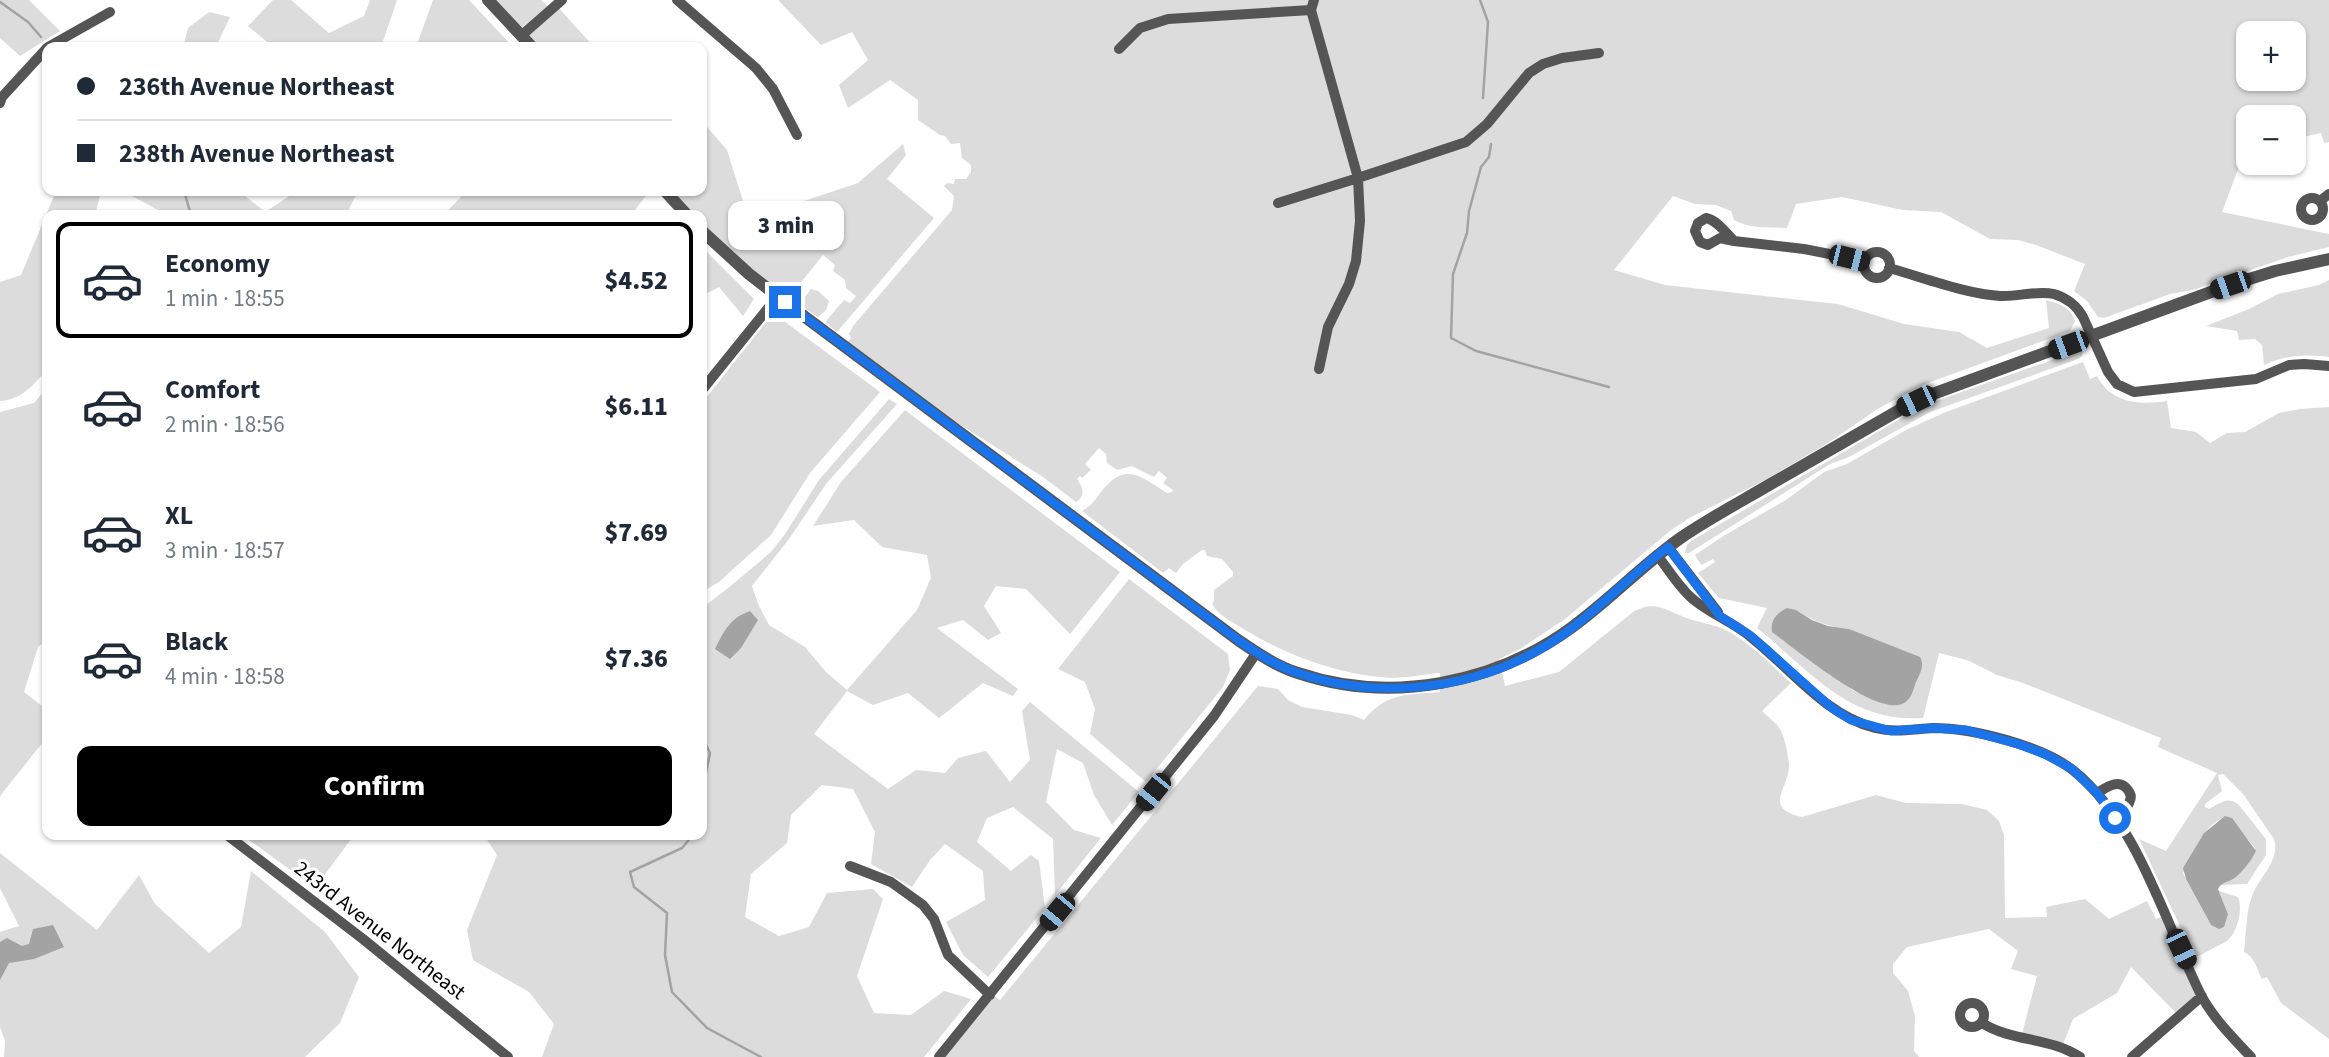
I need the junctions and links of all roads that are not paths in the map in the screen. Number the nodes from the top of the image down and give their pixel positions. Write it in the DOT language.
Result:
graph roads {
  1 [pos="488,0"];
  2 [pos="562,0"];
  3 [pos="677,0"];
  4 [pos="1312,5"];
  5 [pos="110,12"];
  6 [pos="521,36"];
  7 [pos="58,42"];
  8 [pos="527,42"];
  9 [pos="1119,49"];
  10 [pos="1599,53"];
  11 [pos="42,54"];
  12 [pos="0,103"];
  13 [pos="797,135"];
  14 [pos="1358,178"];
  15 [pos="2329,194"];
  16 [pos="669,196"];
  17 [pos="2320,201"];
  18 [pos="1278,203"];
  19 [pos="682,210"];
  20 [pos="707,236"];
  21 [pos="1734,241"];
  22 [pos="2329,259"];
  23 [pos="1865,261"];
  24 [pos="1889,268"];
  25 [pos="778,296"];
  26 [pos="2091,336"];
  27 [pos="2329,366"];
  28 [pos="1320,369"];
  29 [pos="707,384"];
  30 [pos="1663,551"];
  31 [pos="1257,652"];
  32 [pos="2097,793"];
  33 [pos="2115,818"];
  34 [pos="234,840"];
  35 [pos="850,866"];
  36 [pos="990,995"];
  37 [pos="2202,996"];
  38 [pos="1982,1023"];
  39 [pos="508,1057"];
  40 [pos="939,1057"];
  41 [pos="2080,1057"];
  42 [pos="2132,1057"];
  43 [pos="2251,1057"];
  1 -- 6 [label="street"];
  2 -- 6 [label="street"];
  3 -- 13 [label="street"];
  4 -- 9 [label="street"];
  4 -- 14 [label="street"];
  5 -- 7 [label="street"];
  6 -- 8 [label="street"];
  10 -- 14 [label="street"];
  11 -- 12 [label="street"];
  14 -- 18 [label="street"];
  14 -- 28 [label="street"];
  15 -- 17 [label="street"];
  16 -- 19 [label="street"];
  20 -- 25 [label="street"];
  21 -- 23 [label="street"];
  22 -- 26 [label="street"];
  23 -- 24 [label="street"];
  23 -- 24 [label="street"];
  24 -- 26 [label="street"];
  25 -- 29 [label="street"];
  25 -- 31 [label="street"];
  26 -- 27 [label="street"];
  26 -- 30 [label="street"];
  30 -- 31 [label="street"];
  30 -- 32 [label="street"];
  31 -- 36 [label="street"];
  32 -- 33 [label="street"];
  32 -- 33 [label="street"];
  33 -- 37 [label="street"];
  34 -- 39 [label="street, 243rd Avenue Northeast"];
  35 -- 36 [label="street"];
  36 -- 40 [label="street"];
  37 -- 42 [label="street"];
  37 -- 43 [label="street"];
  38 -- 41 [label="street"];
}
